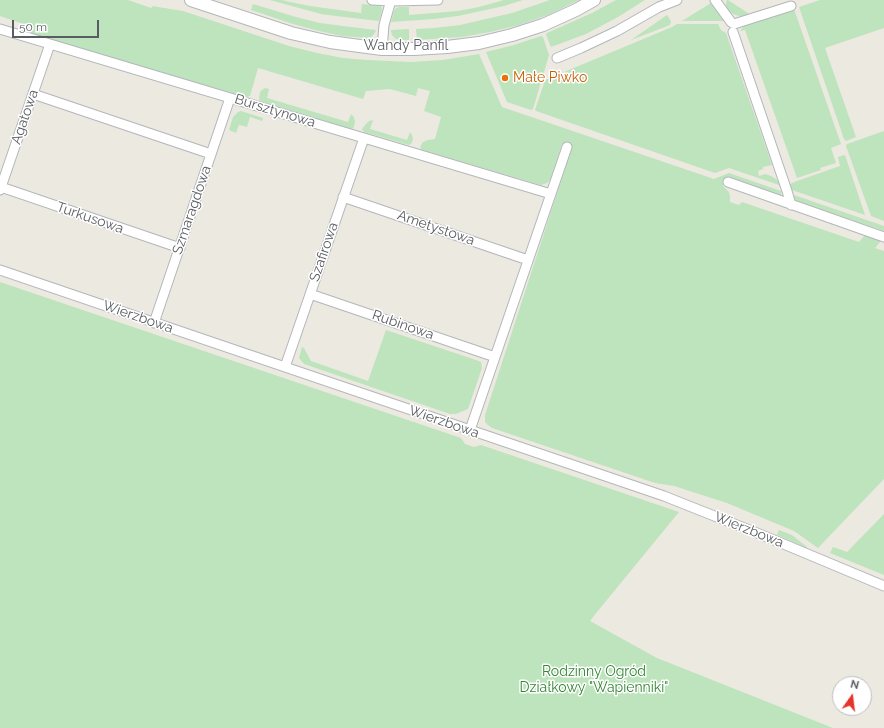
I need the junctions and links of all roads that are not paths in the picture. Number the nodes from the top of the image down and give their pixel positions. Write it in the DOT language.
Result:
graph roads {
  1 [pos="191,0"];
  2 [pos="372,0"];
  3 [pos="438,0"];
  4 [pos="594,0"];
  5 [pos="677,0"];
  6 [pos="715,0"];
  7 [pos="391,1"];
  8 [pos="215,4"];
  9 [pos="791,6"];
  10 [pos="0,29"];
  11 [pos="733,32"];
  12 [pos="50,44"];
  13 [pos="382,49"];
  14 [pos="557,58"];
  15 [pos="33,94"];
  16 [pos="230,98"];
  17 [pos="364,138"];
  18 [pos="567,147"];
  19 [pos="211,154"];
  20 [pos="728,182"];
  21 [pos="0,189"];
  22 [pos="551,194"];
  23 [pos="343,197"];
  24 [pos="791,204"];
  25 [pos="884,237"];
  26 [pos="180,248"];
  27 [pos="528,260"];
  28 [pos="0,270"];
  29 [pos="310,294"];
  30 [pos="154,323"];
  31 [pos="495,357"];
  32 [pos="285,367"];
  33 [pos="470,430"];
  34 [pos="884,586"];
  1 -- 8 [label="street, Wandy Panfil"];
  2 -- 7 [label="street"];
  3 -- 7 [label="street"];
  4 -- 13 [label="street, Wandy Panfil"];
  5 -- 14 [label="street"];
  6 -- 9 [label="street"];
  7 -- 13 [label="street"];
  8 -- 13 [label="street, Wandy Panfil"];
  10 -- 12 [label="street, Bursztynowa"];
  11 -- 24 [label="street"];
  12 -- 15 [label="street, Agatowa"];
  12 -- 16 [label="street, Bursztynowa"];
  15 -- 19 [label="street"];
  15 -- 21 [label="street, Agatowa"];
  16 -- 17 [label="street, Bursztynowa"];
  16 -- 19 [label="street, Szmaragdowa"];
  17 -- 22 [label="street, Bursztynowa"];
  17 -- 23 [label="street, Szafirowa"];
  18 -- 22 [label="street"];
  19 -- 26 [label="street, Szmaragdowa"];
  20 -- 24 [label="street"];
  21 -- 26 [label="street, Turkusowa"];
  22 -- 27 [label="street"];
  23 -- 27 [label="street, Ametystowa"];
  23 -- 29 [label="street, Szafirowa"];
  24 -- 25 [label="street"];
  26 -- 30 [label="street, Szmaragdowa"];
  27 -- 31 [label="street"];
  28 -- 30 [label="street, Wierzbowa"];
  29 -- 31 [label="street, Rubinowa"];
  29 -- 32 [label="street, Szafirowa"];
  30 -- 32 [label="street, Wierzbowa"];
  31 -- 33 [label="street"];
  32 -- 33 [label="street, Wierzbowa"];
  33 -- 34 [label="street, Wierzbowa"];
}
